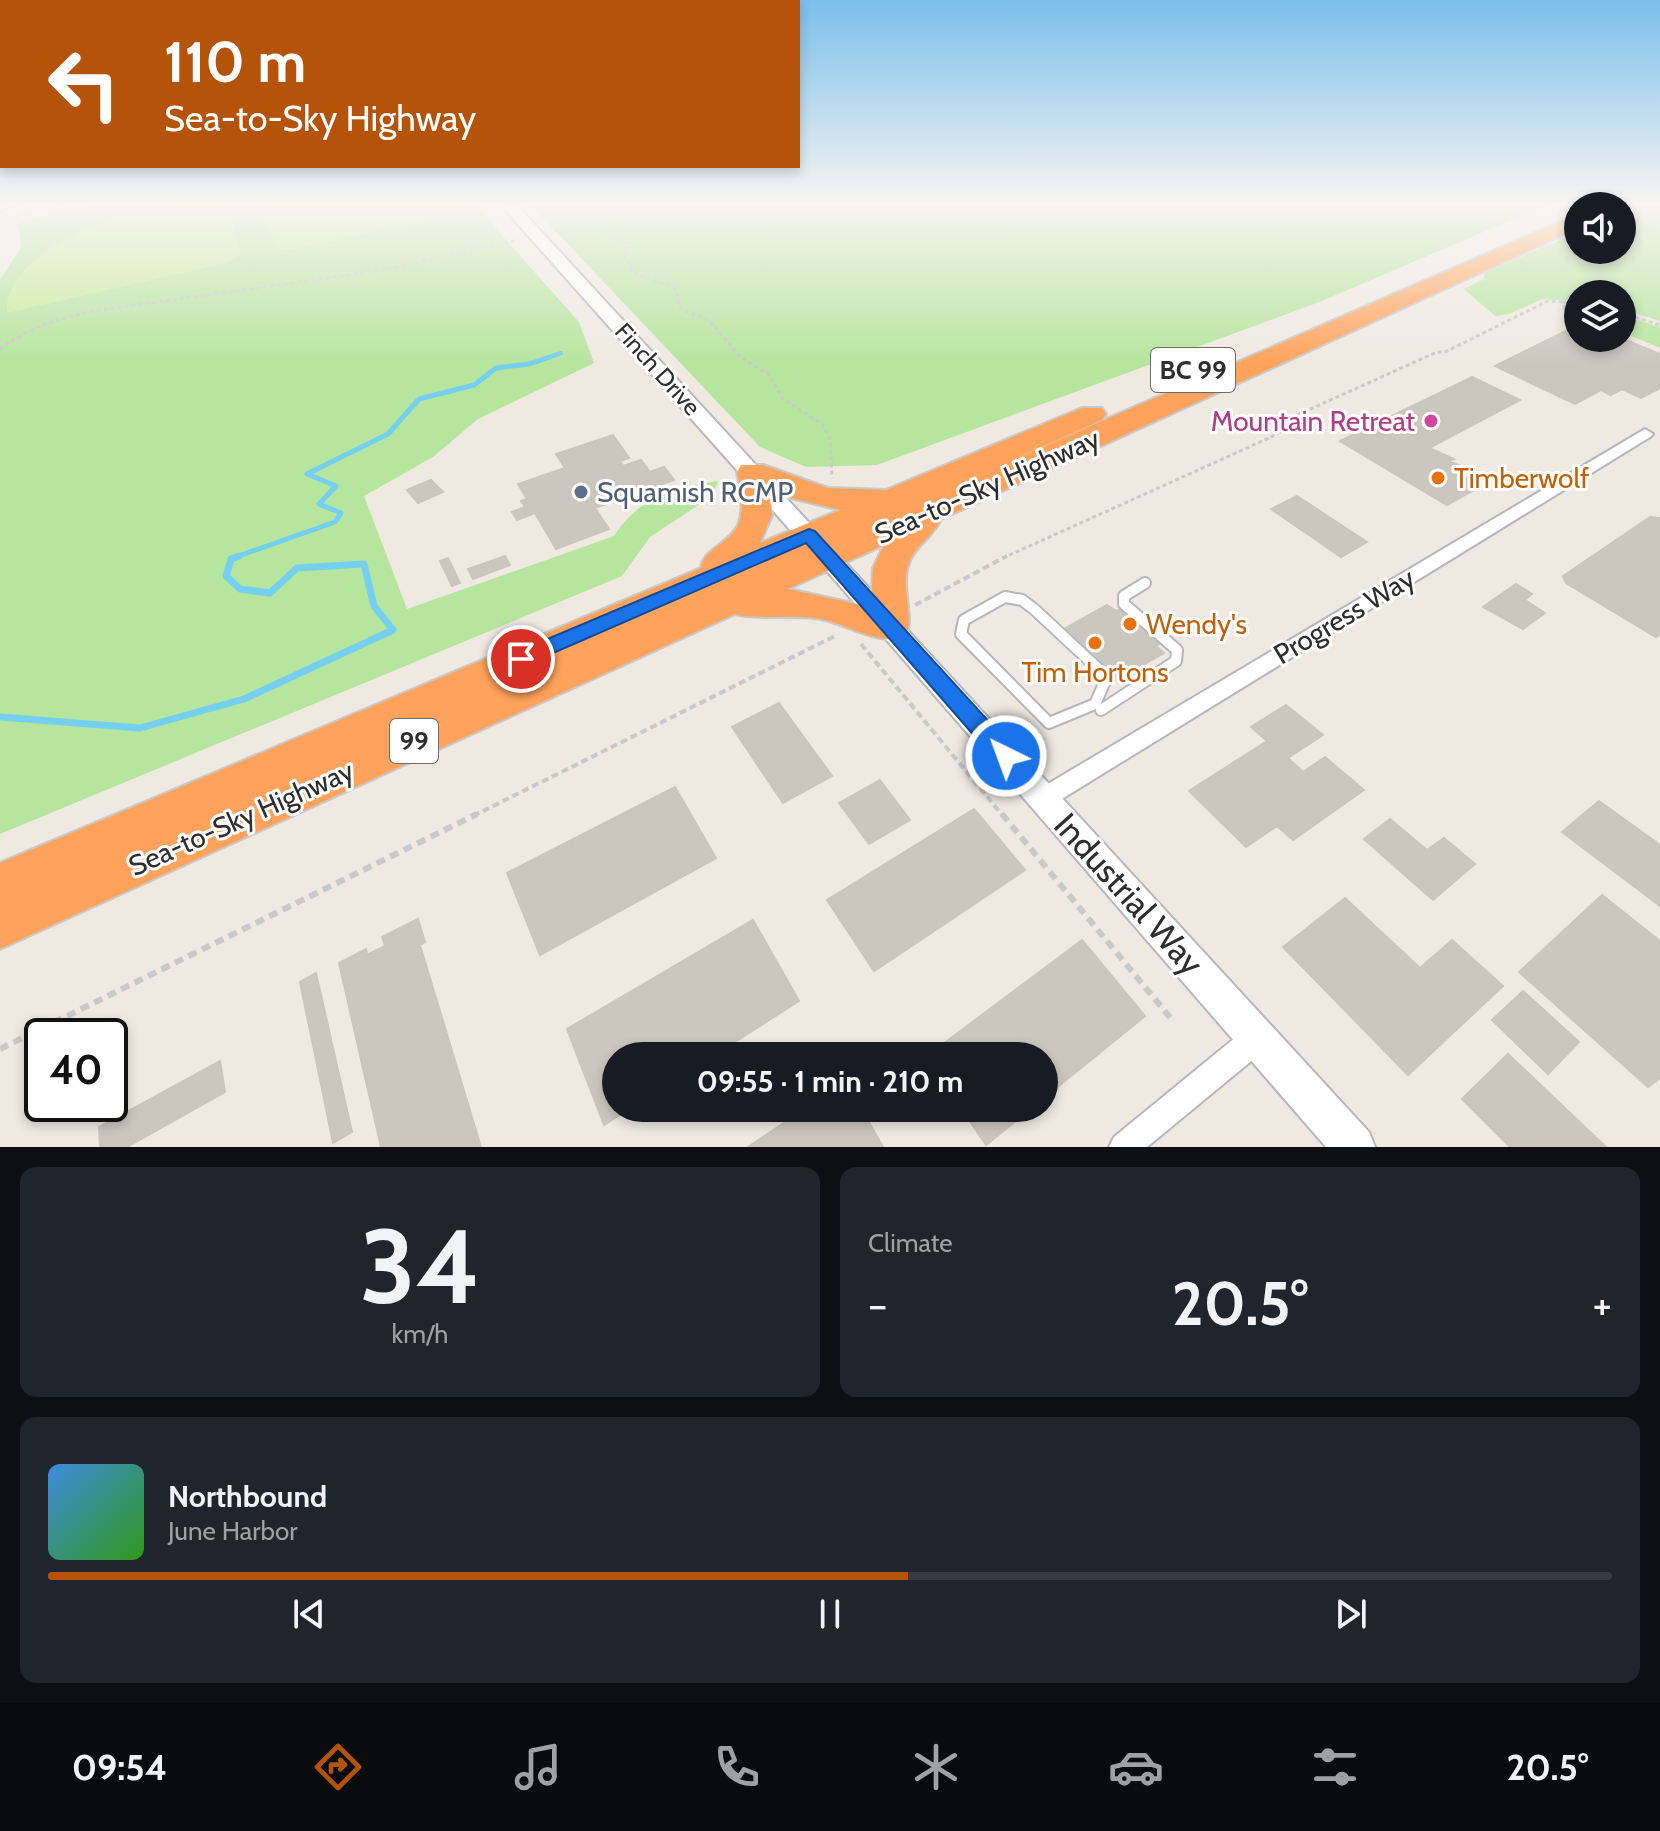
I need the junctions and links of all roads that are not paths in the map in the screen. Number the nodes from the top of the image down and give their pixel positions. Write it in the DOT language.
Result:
graph roads {
  1 [pos="557,257"];
  2 [pos="1460,257"];
  3 [pos="1497,257"];
  4 [pos="1645,434"];
  5 [pos="752,472"];
  6 [pos="921,487"];
  7 [pos="953,501"];
  8 [pos="818,545"];
  9 [pos="1145,583"];
  10 [pos="696,599"];
  11 [pos="1034,609"];
  12 [pos="903,617"];
  13 [pos="1101,710"];
  14 [pos="1044,798"];
  15 [pos="0,885"];
  16 [pos="0,926"];
  17 [pos="1257,1038"];
  18 [pos="1124,1147"];
  19 [pos="1354,1147"];
  1 -- 5 [label="street, Finch Drive"];
  2 -- 6 [label="highway, Sea-to-Sky Highway / BC 99"];
  3 -- 7 [label="highway, Sea-to-Sky Highway / BC 99"];
  4 -- 14 [label="street, Progress Way"];
  5 -- 6 [label="highway"];
  5 -- 8 [label="street, Finch Drive"];
  5 -- 10 [label="highway"];
  6 -- 8 [label="highway, Sea-to-Sky Highway / BC 99"];
  7 -- 8 [label="highway, Sea-to-Sky Highway / BC 99"];
  7 -- 12 [label="highway"];
  8 -- 10 [label="highway, Sea-to-Sky Highway / 99"];
  8 -- 12 [label="street, Industrial Way"];
  9 -- 13 [label="lane"];
  10 -- 12 [label="highway"];
  10 -- 15 [label="highway, Sea-to-Sky Highway"];
  10 -- 16 [label="highway, Sea-to-Sky Highway / 99"];
  11 -- 11 [label="lane"];
  12 -- 14 [label="street, Industrial Way"];
  14 -- 17 [label="street, Industrial Way"];
  17 -- 18 [label="street"];
  17 -- 19 [label="street, Industrial Way"];
}
